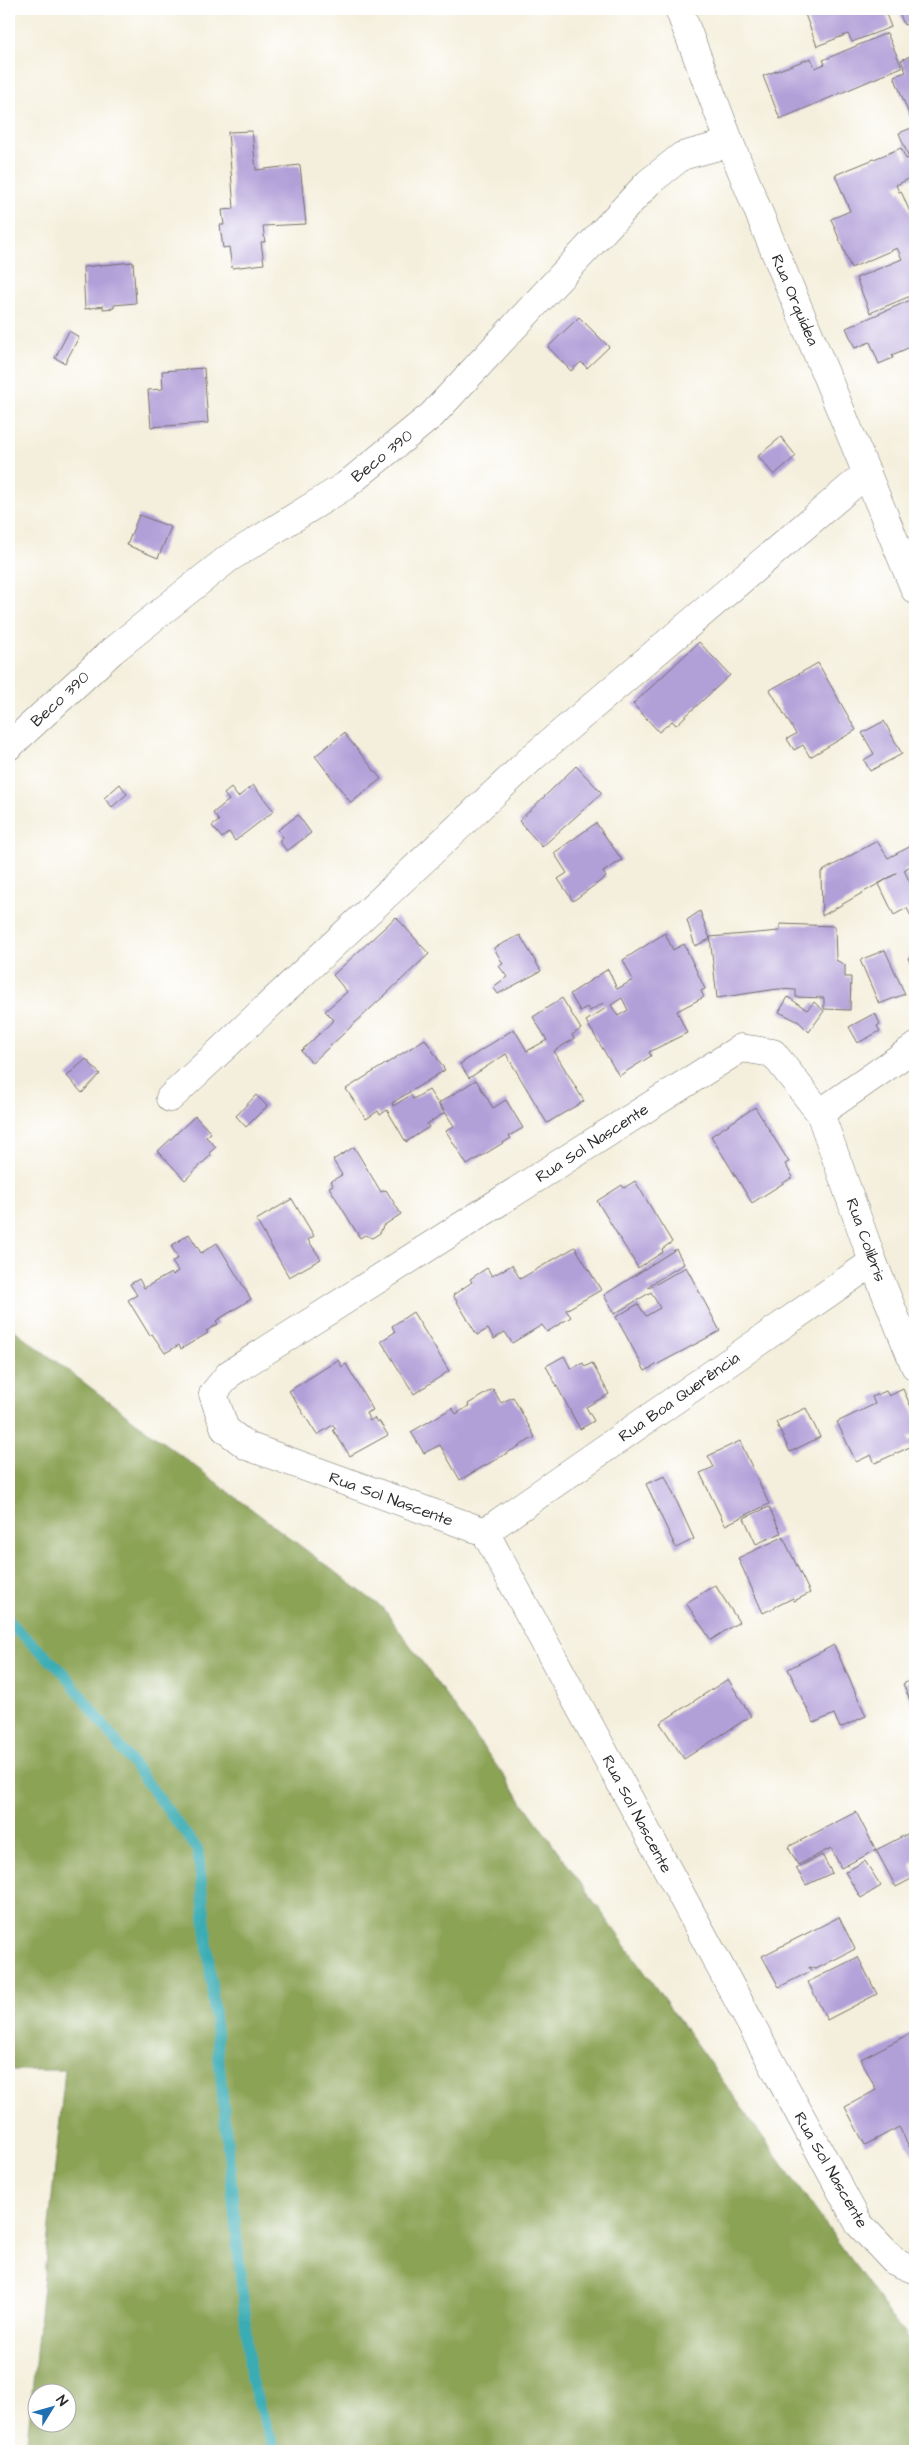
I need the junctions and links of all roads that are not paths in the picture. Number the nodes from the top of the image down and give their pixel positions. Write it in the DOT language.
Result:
graph roads {
  1 [pos="678,9"];
  2 [pos="730,143"];
  3 [pos="867,473"];
  4 [pos="915,590"];
  5 [pos="9,746"];
  6 [pos="915,1047"];
  7 [pos="170,1098"];
  8 [pos="820,1113"];
  9 [pos="873,1262"];
  10 [pos="915,1366"];
  11 [pos="485,1532"];
  12 [pos="915,2270"];
  1 -- 2 [label="street, Rua Orquídea"];
  2 -- 3 [label="street, Rua Orquídea"];
  2 -- 5 [label="street, Beco 390"];
  3 -- 4 [label="street, Rua Orquídea"];
  3 -- 7 [label="street"];
  6 -- 8 [label="street"];
  8 -- 9 [label="street, Rua Colibris"];
  8 -- 11 [label="street, Rua Sol Nascente"];
  9 -- 10 [label="street, Rua Colibris"];
  9 -- 11 [label="street, Rua Boa Querência"];
  11 -- 12 [label="street, Rua Sol Nascente"];
}
